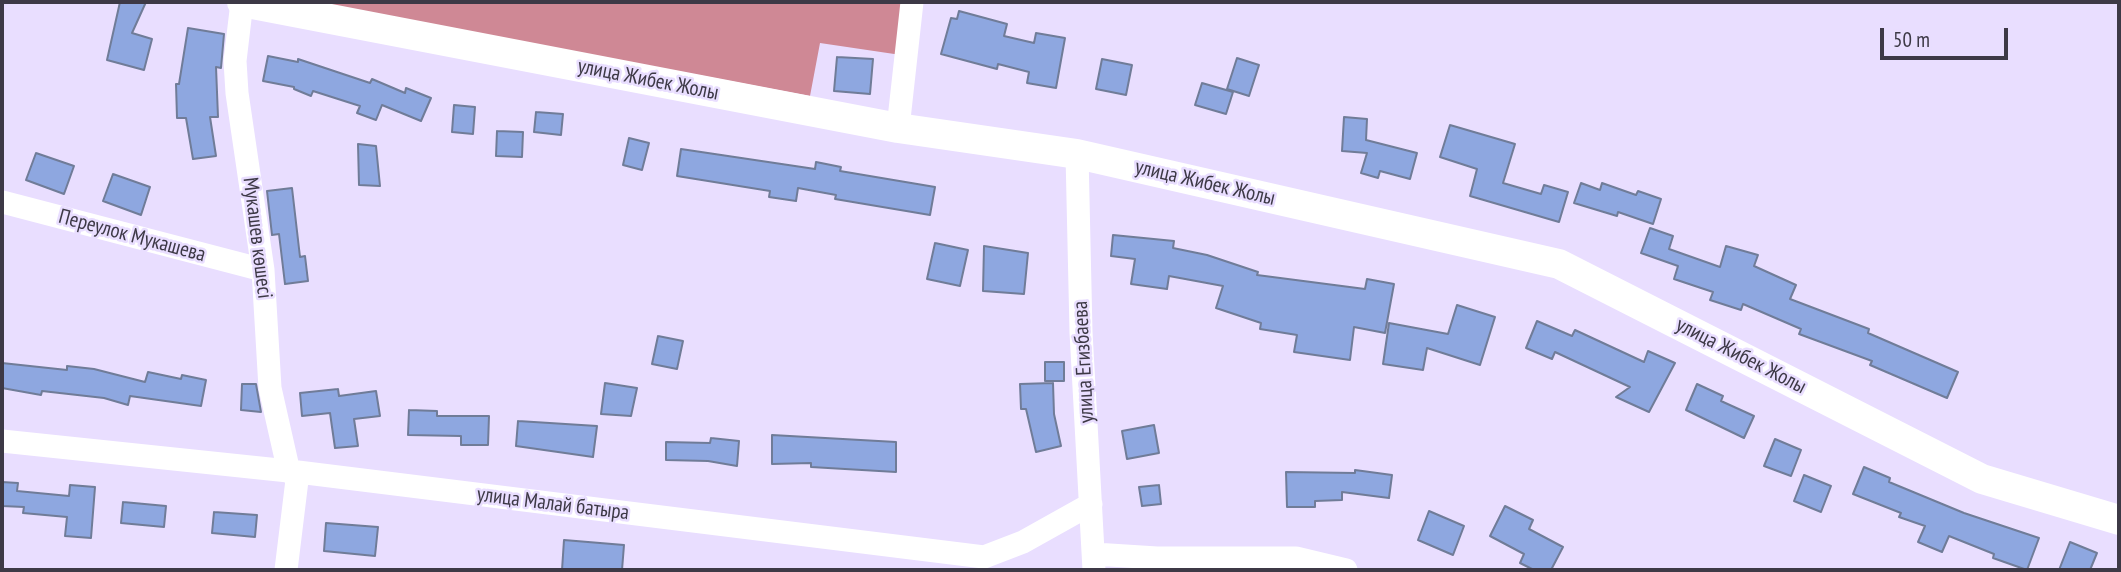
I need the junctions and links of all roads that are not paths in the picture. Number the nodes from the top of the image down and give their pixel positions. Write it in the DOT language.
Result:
graph roads {
  1 [pos="242,2"];
  2 [pos="912,2"];
  3 [pos="898,128"];
  4 [pos="1077,154"];
  5 [pos="2,202"];
  6 [pos="263,270"];
  7 [pos="2,441"];
  8 [pos="293,472"];
  9 [pos="1091,504"];
  10 [pos="2119,520"];
  11 [pos="1094,562"];
  12 [pos="286,570"];
  13 [pos="1346,570"];
  1 -- 3 [label="main road, улица Жибек Жолы"];
  1 -- 6 [label="street, Мукашев көшесі"];
  2 -- 3 [label="street"];
  3 -- 4 [label="main road, улица Жибек Жолы"];
  4 -- 9 [label="street, улица Егизбаева"];
  4 -- 10 [label="main road, улица Жибек Жолы"];
  5 -- 6 [label="street, Переулок Мукашева"];
  6 -- 8 [label="street, Мукашев көшесі"];
  7 -- 8 [label="street, улица Малай батыра"];
  8 -- 9 [label="street, улица Малай батыра"];
  8 -- 12 [label="street, Мукашев көшесі"];
  9 -- 11 [label="street, улица Егизбаева"];
  11 -- 13 [label="street"];
}
